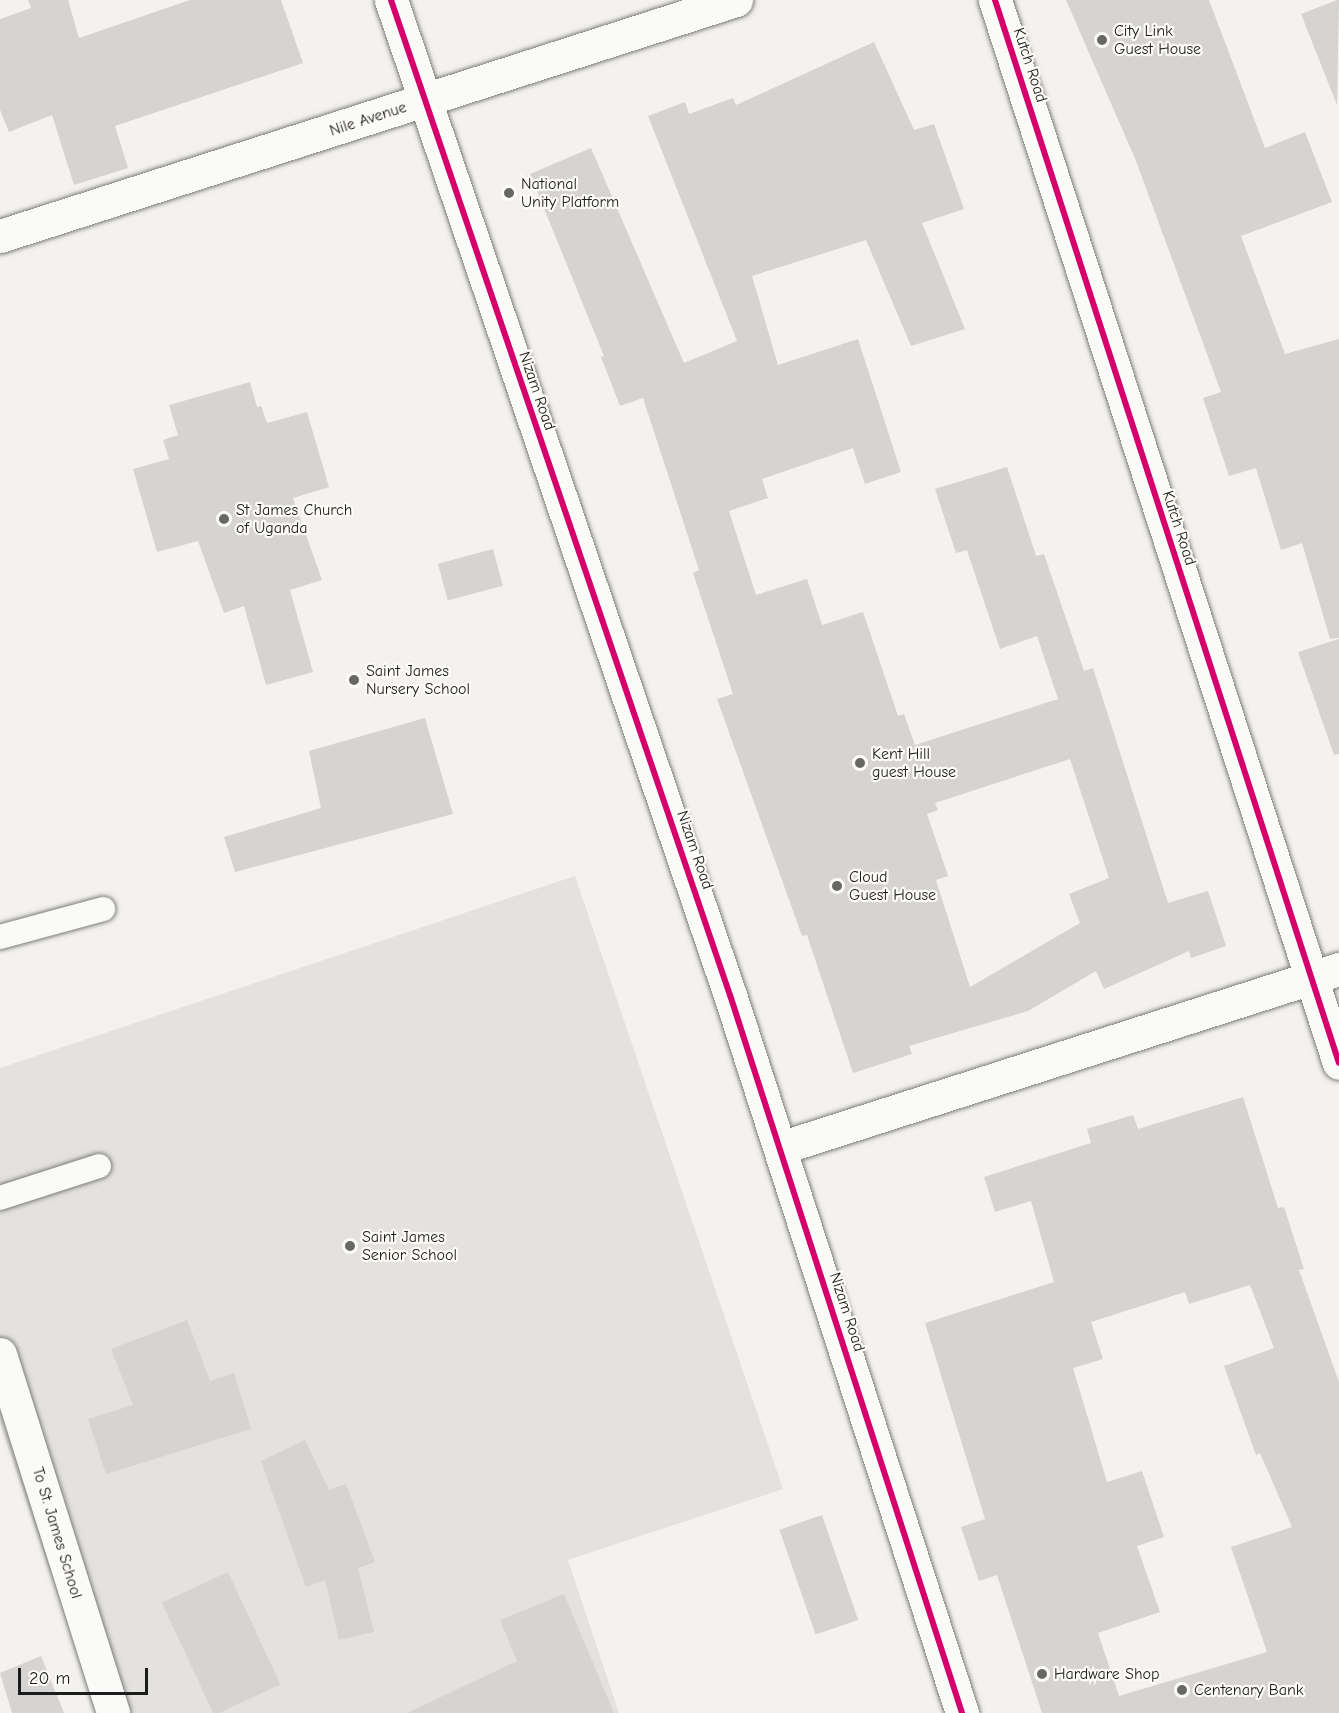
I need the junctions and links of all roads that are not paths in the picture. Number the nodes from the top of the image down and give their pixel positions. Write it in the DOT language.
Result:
graph roads {
  1 [pos="391,0"];
  2 [pos="736,0"];
  3 [pos="995,0"];
  4 [pos="423,101"];
  5 [pos="0,236"];
  6 [pos="103,909"];
  7 [pos="0,937"];
  8 [pos="1324,973"];
  9 [pos="1339,1063"];
  10 [pos="780,1148"];
  11 [pos="99,1166"];
  12 [pos="0,1198"];
  13 [pos="0,1354"];
  14 [pos="113,1713"];
  15 [pos="962,1713"];
  1 -- 4 [label="street, Nizam Road"];
  2 -- 4 [label="street, Nile Avenue"];
  3 -- 8 [label="street, Kutch Road"];
  4 -- 5 [label="street, Nile Avenue"];
  4 -- 10 [label="street, Nizam Road"];
  6 -- 7 [label="lane"];
  8 -- 9 [label="street, Kutch Road"];
  8 -- 10 [label="street"];
  10 -- 15 [label="street, Nizam Road"];
  11 -- 12 [label="lane"];
  13 -- 14 [label="street, To St. James School"];
}
